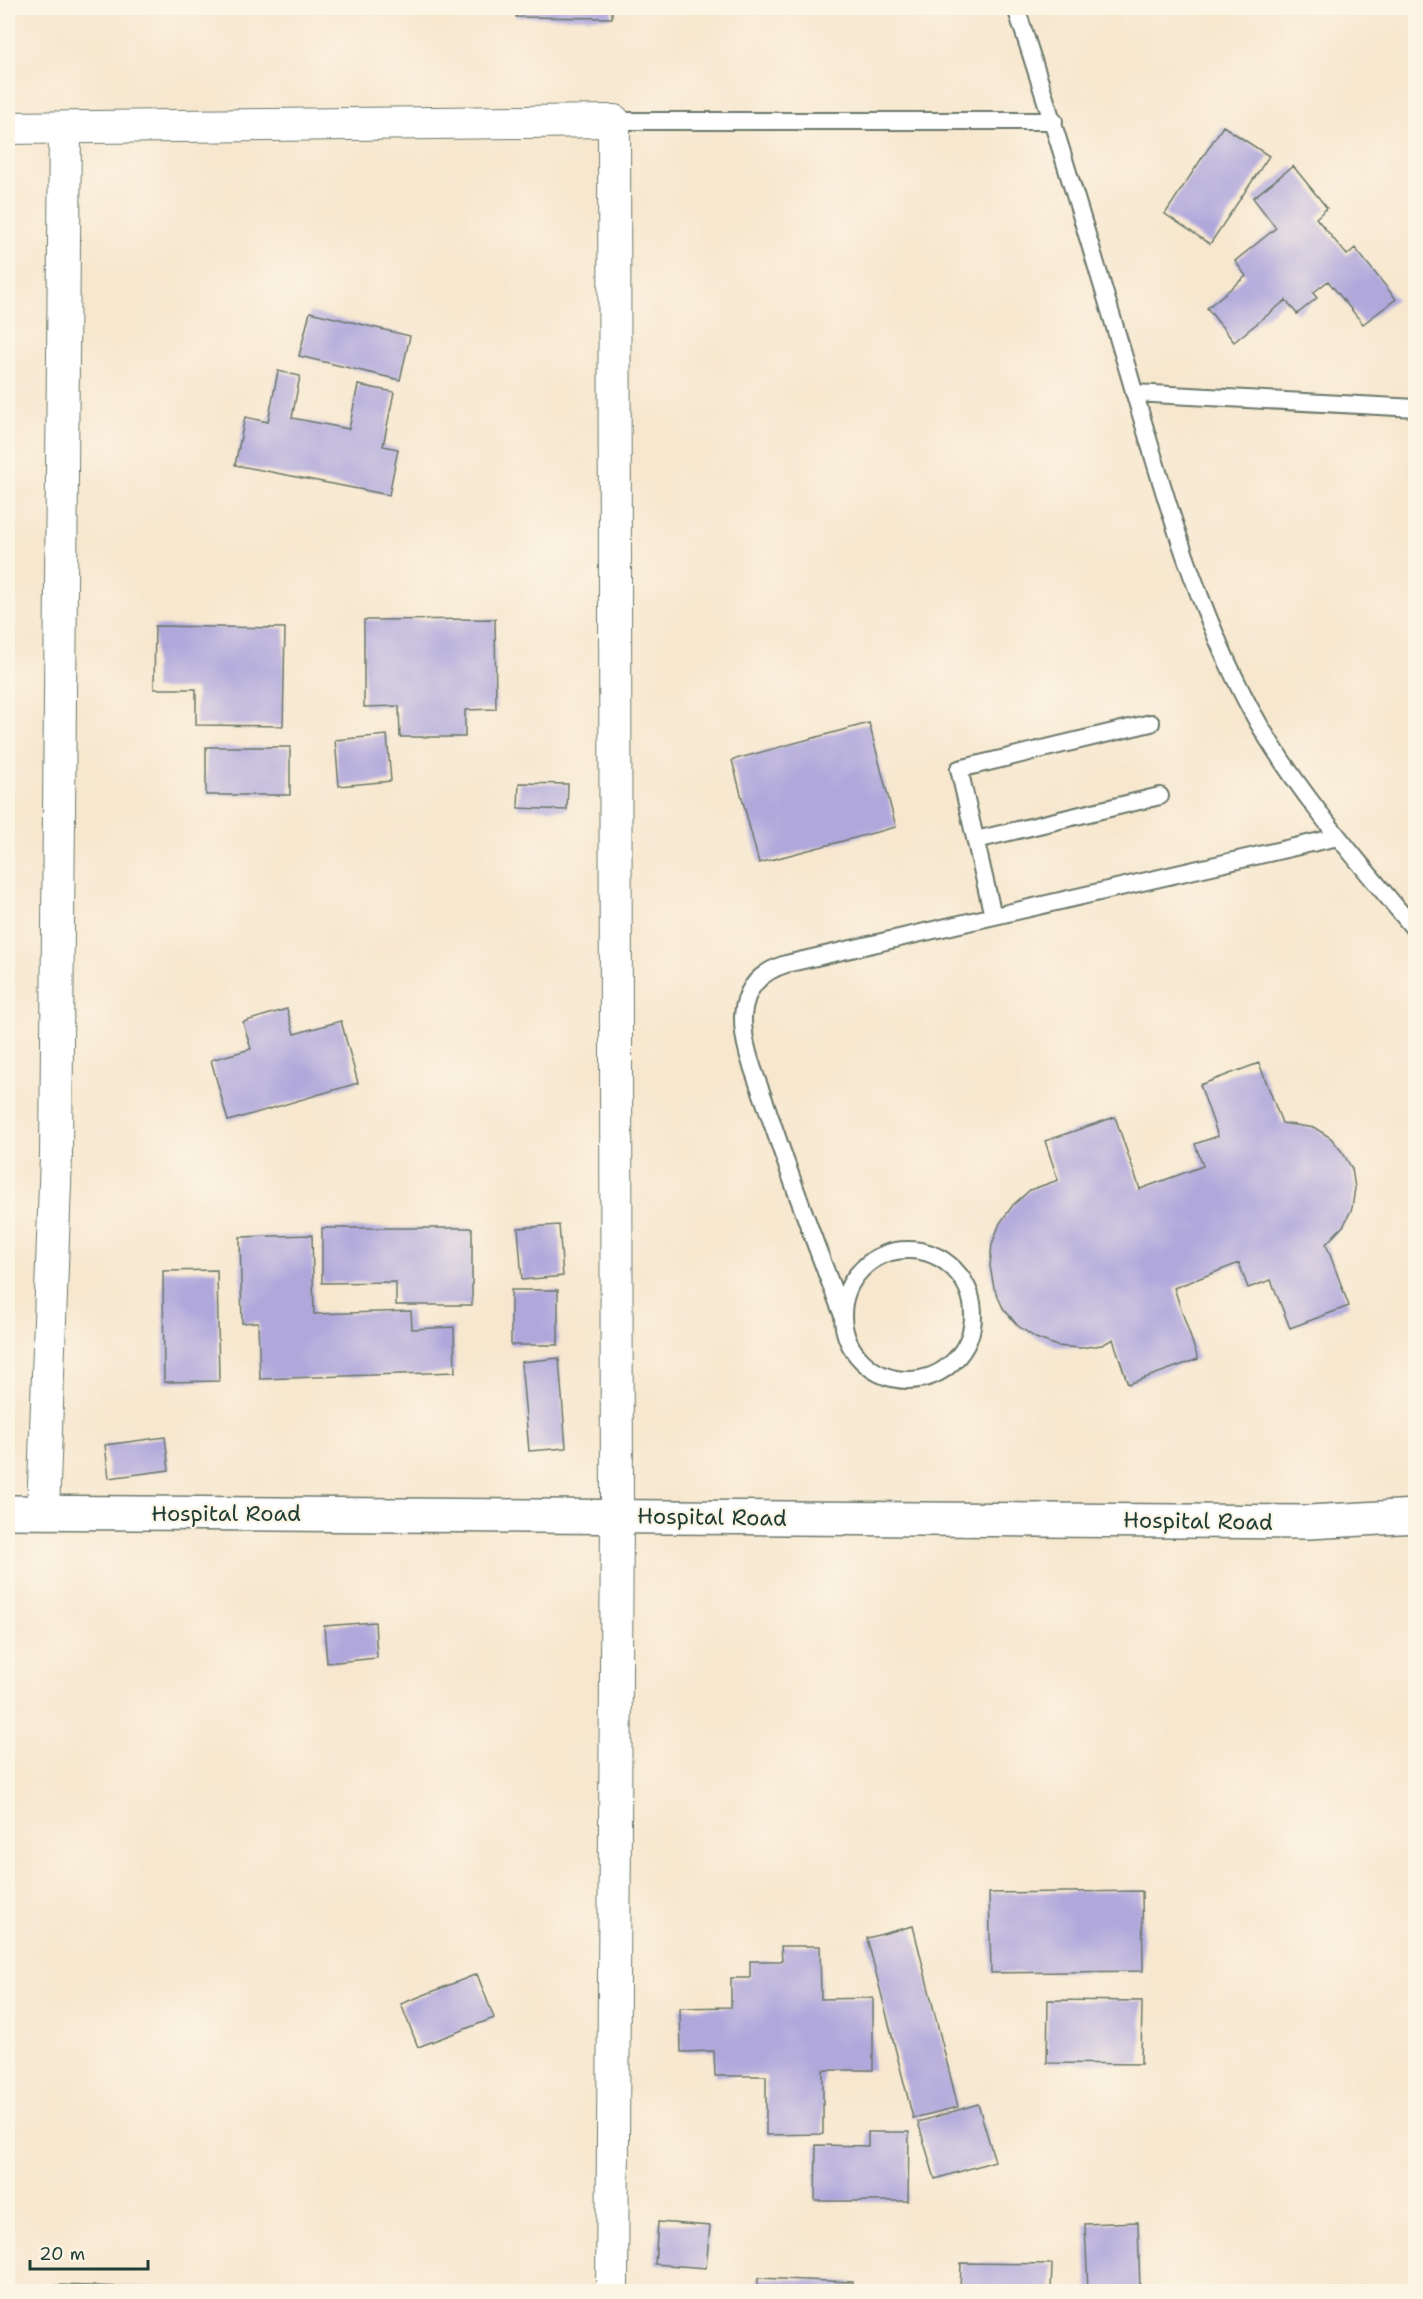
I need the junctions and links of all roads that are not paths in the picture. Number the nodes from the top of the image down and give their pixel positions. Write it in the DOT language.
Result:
graph roads {
  1 [pos="1017,8"];
  2 [pos="614,121"];
  3 [pos="1054,121"];
  4 [pos="8,128"];
  5 [pos="65,128"];
  6 [pos="1134,393"];
  7 [pos="1416,408"];
  8 [pos="1151,723"];
  9 [pos="1160,796"];
  10 [pos="1338,837"];
  11 [pos="976,840"];
  12 [pos="993,916"];
  13 [pos="1416,931"];
  14 [pos="842,1313"];
  15 [pos="8,1512"];
  16 [pos="43,1512"];
  17 [pos="617,1516"];
  18 [pos="1416,1516"];
  19 [pos="612,2292"];
  1 -- 3 [label="lane"];
  2 -- 3 [label="lane"];
  2 -- 5 [label="street"];
  2 -- 17 [label="street"];
  3 -- 6 [label="lane"];
  4 -- 5 [label="street"];
  5 -- 16 [label="street"];
  6 -- 7 [label="lane"];
  6 -- 10 [label="lane"];
  8 -- 11 [label="lane"];
  9 -- 11 [label="lane"];
  10 -- 12 [label="lane"];
  10 -- 13 [label="lane"];
  11 -- 12 [label="lane"];
  12 -- 14 [label="lane"];
  14 -- 14 [label="lane"];
  15 -- 16 [label="street, Hospital Road"];
  16 -- 17 [label="street, Hospital Road"];
  17 -- 18 [label="street, Hospital Road"];
  17 -- 19 [label="street"];
}
